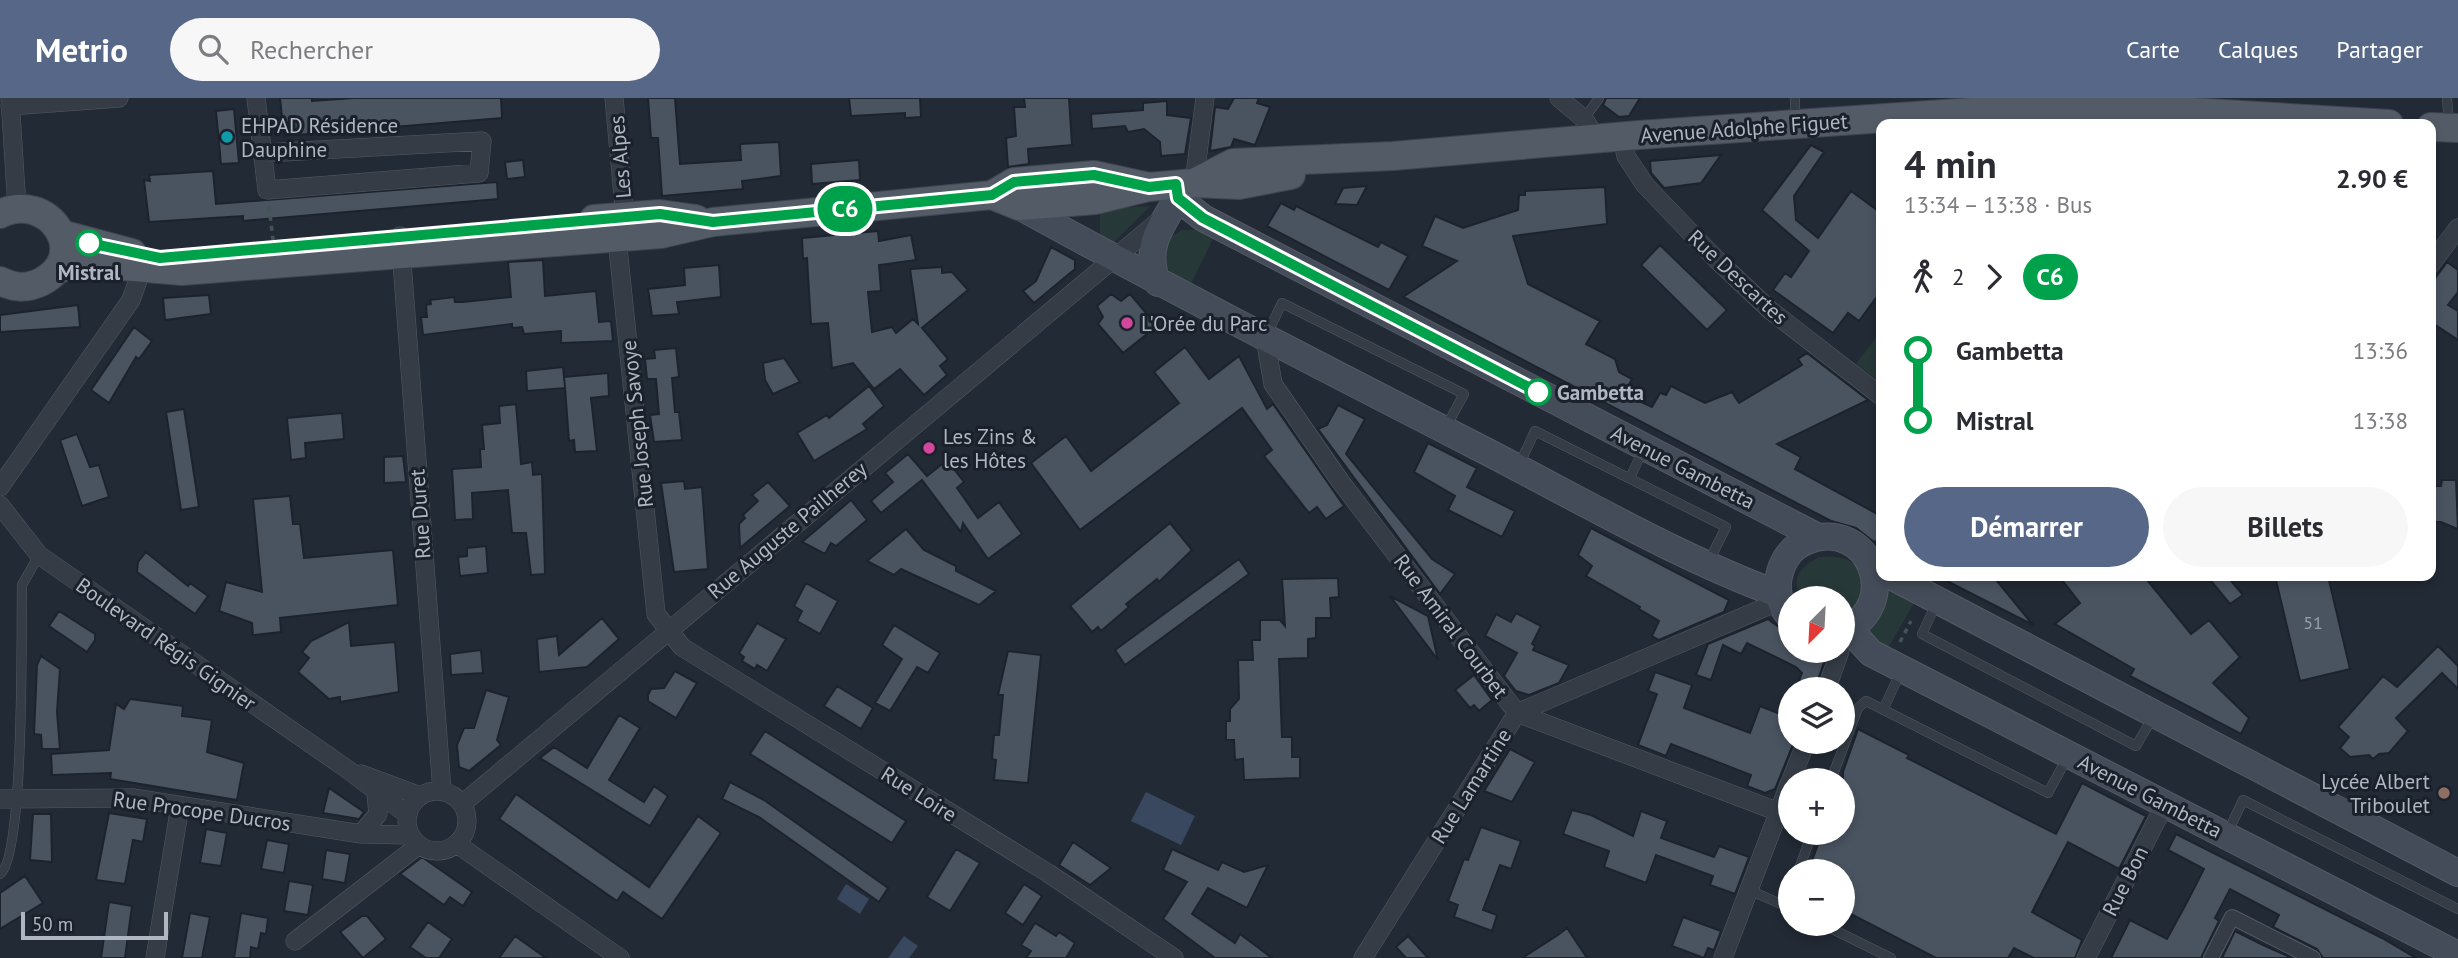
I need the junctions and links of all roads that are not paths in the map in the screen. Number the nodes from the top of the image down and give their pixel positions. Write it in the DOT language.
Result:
graph roads {
  1 [pos="119,98"];
  2 [pos="256,98"];
  3 [pos="614,98"];
  4 [pos="1205,98"];
  5 [pos="1559,98"];
  6 [pos="1599,98"];
  7 [pos="2447,98"];
  8 [pos="10,102"];
  9 [pos="1795,111"];
  10 [pos="2307,119"];
  11 [pos="2446,128"];
  12 [pos="1601,132"];
  13 [pos="265,153"];
  14 [pos="1173,193"];
  15 [pos="992,195"];
  16 [pos="1019,206"];
  17 [pos="8,211"];
  18 [pos="621,227"];
  19 [pos="2458,228"];
  20 [pos="61,234"];
  21 [pos="400,245"];
  22 [pos="2436,257"];
  23 [pos="1114,259"];
  24 [pos="145,263"];
  25 [pos="59,268"];
  26 [pos="0,281"];
  27 [pos="1158,283"];
  28 [pos="1265,338"];
  29 [pos="1876,392"];
  30 [pos="1444,429"];
  31 [pos="1645,447"];
  32 [pos="1518,467"];
  33 [pos="1630,478"];
  34 [pos="0,487"];
  35 [pos="0,505"];
  36 [pos="1818,537"];
  37 [pos="39,555"];
  38 [pos="1876,563"];
  39 [pos="1708,564"];
  40 [pos="1877,581"];
  41 [pos="1905,581"];
  42 [pos="1779,586"];
  43 [pos="1931,597"];
  44 [pos="1778,601"];
  45 [pos="1778,606"];
  46 [pos="1855,626"];
  47 [pos="666,630"];
  48 [pos="1855,641"];
  49 [pos="1896,665"];
  50 [pos="1883,710"];
  51 [pos="1517,713"];
  52 [pos="2154,716"];
  53 [pos="2068,754"];
  54 [pos="1836,768"];
  55 [pos="347,769"];
  56 [pos="442,791"];
  57 [pos="376,793"];
  58 [pos="420,796"];
  59 [pos="9,798"];
  60 [pos="462,804"];
  61 [pos="2165,804"];
  62 [pos="180,806"];
  63 [pos="1778,812"];
  64 [pos="408,815"];
  65 [pos="1778,815"];
  66 [pos="361,834"];
  67 [pos="2227,836"];
  68 [pos="415,840"];
  69 [pos="457,844"];
  70 [pos="2458,873"];
  71 [pos="0,874"];
  72 [pos="1749,890"];
  73 [pos="1778,903"];
  74 [pos="2458,909"];
  75 [pos="1846,936"];
  76 [pos="295,941"];
  77 [pos="2446,954"];
  78 [pos="155,958"];
  79 [pos="620,958"];
  80 [pos="1174,958"];
  81 [pos="1363,958"];
  82 [pos="1723,958"];
  83 [pos="1891,958"];
  84 [pos="2086,958"];
  85 [pos="2211,958"];
  86 [pos="2313,958"];
  1 -- 8 [label="street"];
  2 -- 13 [label="street"];
  3 -- 18 [label="street, Les Alpes"];
  4 -- 14 [label="street"];
  5 -- 12 [label="street"];
  6 -- 12 [label="lane"];
  7 -- 11 [label="lane"];
  8 -- 17 [label="street"];
  9 -- 10 [label="main road, Avenue Adolphe Figuet"];
  9 -- 12 [label="main road, Avenue Adolphe Figuet"];
  12 -- 14 [label="main road, Avenue Adolphe Figuet"];
  12 -- 29 [label="street, Rue Descartes"];
  13 -- 13 [label="street"];
  14 -- 15 [label="main road"];
  14 -- 16 [label="main road"];
  14 -- 23 [label="street"];
  14 -- 27 [label="main road"];
  14 -- 31 [label="main road, Avenue Gambetta"];
  15 -- 16 [label="main road"];
  15 -- 18 [label="main road"];
  16 -- 23 [label="main road"];
  17 -- 20 [label="main road"];
  18 -- 21 [label="main road"];
  18 -- 47 [label="street, Rue Joseph Savoye"];
  19 -- 22 [label="street"];
  20 -- 24 [label="main road"];
  20 -- 25 [label="main road"];
  21 -- 24 [label="main road"];
  21 -- 24 [label="main road"];
  21 -- 56 [label="street, Rue Duret"];
  23 -- 27 [label="main road"];
  23 -- 47 [label="street, Rue Auguste Pailherey"];
  24 -- 25 [label="main road"];
  24 -- 34 [label="street"];
  25 -- 26 [label="main road"];
  27 -- 28 [label="main road"];
  28 -- 30 [label="main road"];
  28 -- 30 [label="lane"];
  28 -- 51 [label="street, Rue Amiral Courbet"];
  30 -- 32 [label="main road"];
  31 -- 33 [label="lane"];
  31 -- 36 [label="main road, Avenue Gambetta"];
  32 -- 33 [label="lane"];
  32 -- 39 [label="main road"];
  33 -- 39 [label="lane"];
  35 -- 37 [label="street, Boulevard Régis Gignier"];
  36 -- 38 [label="main road, Avenue Gambetta"];
  36 -- 42 [label="main road"];
  37 -- 55 [label="street, Boulevard Régis Gignier"];
  37 -- 59 [label="lane"];
  39 -- 44 [label="main road"];
  40 -- 46 [label="main road"];
  41 -- 43 [label="main road, Avenue Gambetta"];
  43 -- 52 [label="main road, Avenue Gambetta"];
  43 -- 52 [label="lane"];
  45 -- 51 [label="street, Rue Lamartine"];
  47 -- 60 [label="street, Rue Auguste Pailherey"];
  47 -- 80 [label="street, Rue Loire"];
  48 -- 49 [label="main road, Avenue Gambetta"];
  49 -- 50 [label="lane"];
  49 -- 53 [label="main road, Avenue Gambetta"];
  50 -- 53 [label="lane"];
  50 -- 54 [label="lane"];
  51 -- 63 [label="street, Rue Amiral Courbet"];
  51 -- 81 [label="street, Rue Lamartine"];
  52 -- 70 [label="main road, Avenue Gambetta"];
  53 -- 61 [label="main road, Avenue Gambetta"];
  55 -- 57 [label="street, Boulevard Régis Gignier"];
  55 -- 58 [label="street, Boulevard Régis Gignier"];
  56 -- 58 [label="street"];
  56 -- 60 [label="street"];
  57 -- 64 [label="street, Boulevard Régis Gignier"];
  57 -- 66 [label="street"];
  58 -- 64 [label="street"];
  59 -- 62 [label="street, Rue Procope Ducros"];
  59 -- 71 [label="lane"];
  60 -- 69 [label="street"];
  61 -- 67 [label="main road, Avenue Gambetta"];
  61 -- 84 [label="street, Rue Bon"];
  62 -- 66 [label="street, Rue Procope Ducros"];
  62 -- 78 [label="street"];
  64 -- 68 [label="street"];
  65 -- 72 [label="street"];
  66 -- 68 [label="street, Rue Procope Ducros"];
  67 -- 74 [label="lane"];
  67 -- 77 [label="main road, Avenue Gambetta"];
  68 -- 69 [label="street"];
  68 -- 76 [label="street"];
  69 -- 79 [label="street"];
  72 -- 73 [label="lane"];
  72 -- 82 [label="street"];
  75 -- 83 [label="lane"];
  85 -- 86 [label="street"];
}
